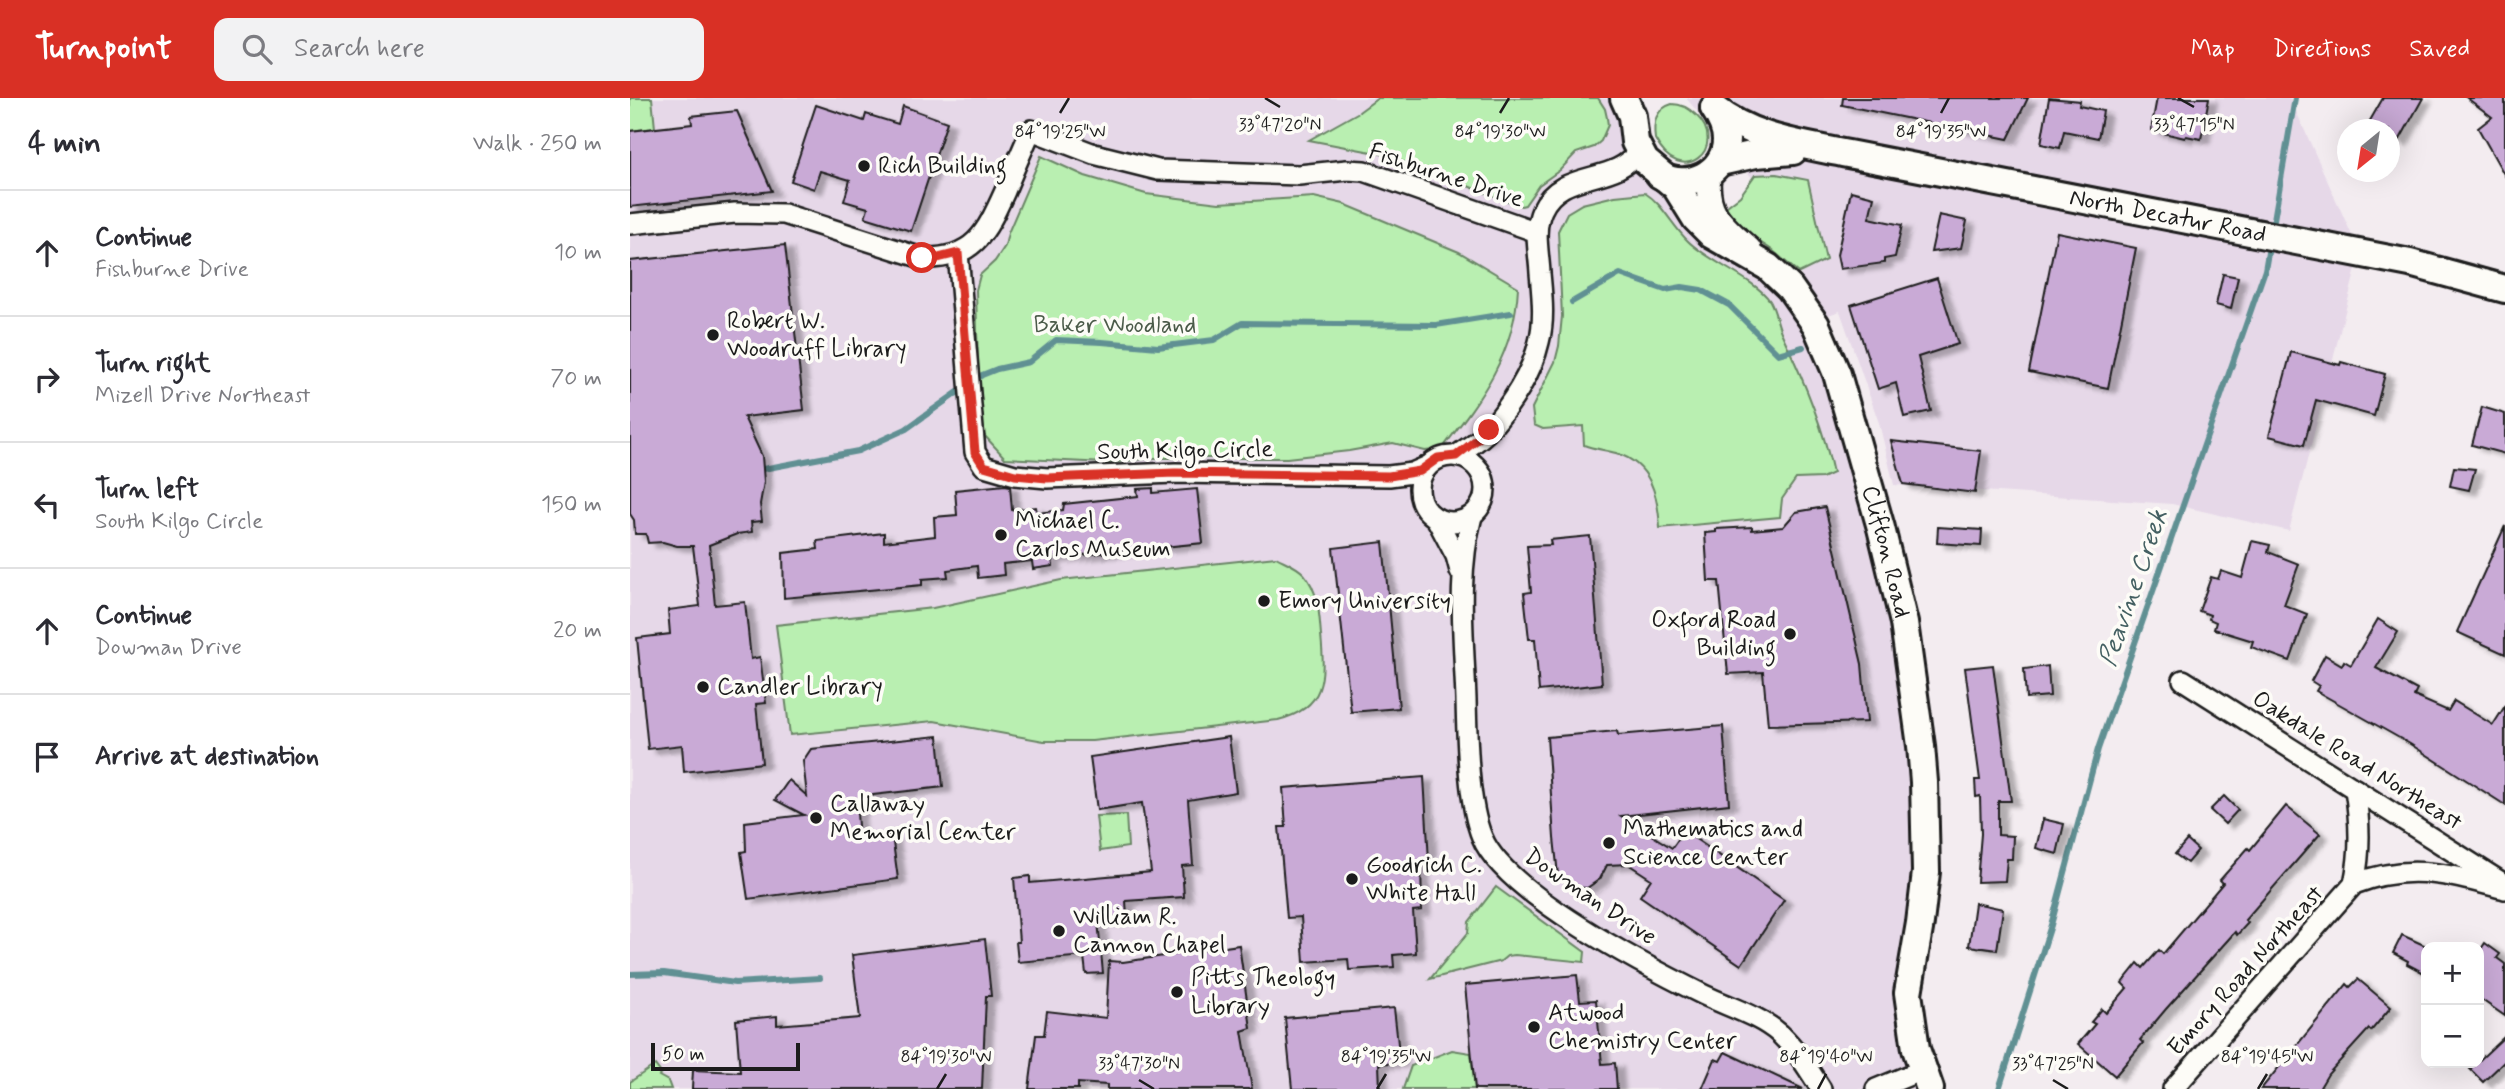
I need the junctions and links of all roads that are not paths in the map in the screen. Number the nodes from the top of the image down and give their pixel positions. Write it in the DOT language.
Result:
graph roads {
  1 [pos="1624,98"];
  2 [pos="1646,98"];
  3 [pos="1710,103"];
  4 [pos="1635,138"];
  5 [pos="1837,152"];
  6 [pos="1714,168"];
  7 [pos="1666,179"];
  8 [pos="630,224"];
  9 [pos="1537,232"];
  10 [pos="958,253"];
  11 [pos="1768,267"];
  12 [pos="2502,287"];
  13 [pos="1456,456"];
  14 [pos="1428,466"];
  15 [pos="1389,476"];
  16 [pos="1419,492"];
  17 [pos="1472,516"];
  18 [pos="1436,518"];
  19 [pos="1461,576"];
  20 [pos="1904,623"];
  21 [pos="2183,680"];
  22 [pos="1921,746"];
  23 [pos="2355,789"];
  24 [pos="2354,884"];
  25 [pos="2505,887"];
  26 [pos="1909,1009"];
  27 [pos="1924,1074"];
  28 [pos="1821,1089"];
  29 [pos="1876,1089"];
  30 [pos="2174,1089"];
  1 -- 4 [label="main road"];
  2 -- 4 [label="main road"];
  3 -- 5 [label="main road, North Decatur Road"];
  3 -- 6 [label="main road"];
  4 -- 7 [label="main road"];
  4 -- 9 [label="street"];
  5 -- 6 [label="main road, North Decatur Road"];
  5 -- 12 [label="main road, North Decatur Road"];
  6 -- 7 [label="main road, North Decatur Road"];
  6 -- 11 [label="street"];
  7 -- 11 [label="street"];
  8 -- 10 [label="street"];
  9 -- 10 [label="street, Fishburne Drive"];
  9 -- 13 [label="street"];
  10 -- 15 [label="street, South Kilgo Circle"];
  11 -- 20 [label="street"];
  13 -- 14 [label="street"];
  13 -- 17 [label="street, Dowman Drive"];
  14 -- 15 [label="street, South Kilgo Circle"];
  14 -- 16 [label="street"];
  15 -- 16 [label="street, South Kilgo Circle"];
  16 -- 18 [label="street, Dowman Drive"];
  17 -- 18 [label="street"];
  17 -- 19 [label="street, Dowman Drive"];
  18 -- 19 [label="street, Dowman Drive"];
  19 -- 28 [label="street, Dowman Drive"];
  20 -- 22 [label="main road, Clifton Road"];
  21 -- 23 [label="street, Oakdale Road Northeast"];
  22 -- 26 [label="street"];
  23 -- 24 [label="street, Emory Road Northeast"];
  23 -- 25 [label="street, Oakdale Road Northeast"];
  24 -- 25 [label="street, Emory Road Northeast"];
  24 -- 30 [label="street, Emory Road Northeast"];
  26 -- 27 [label="main road"];
  27 -- 29 [label="street"];
}
